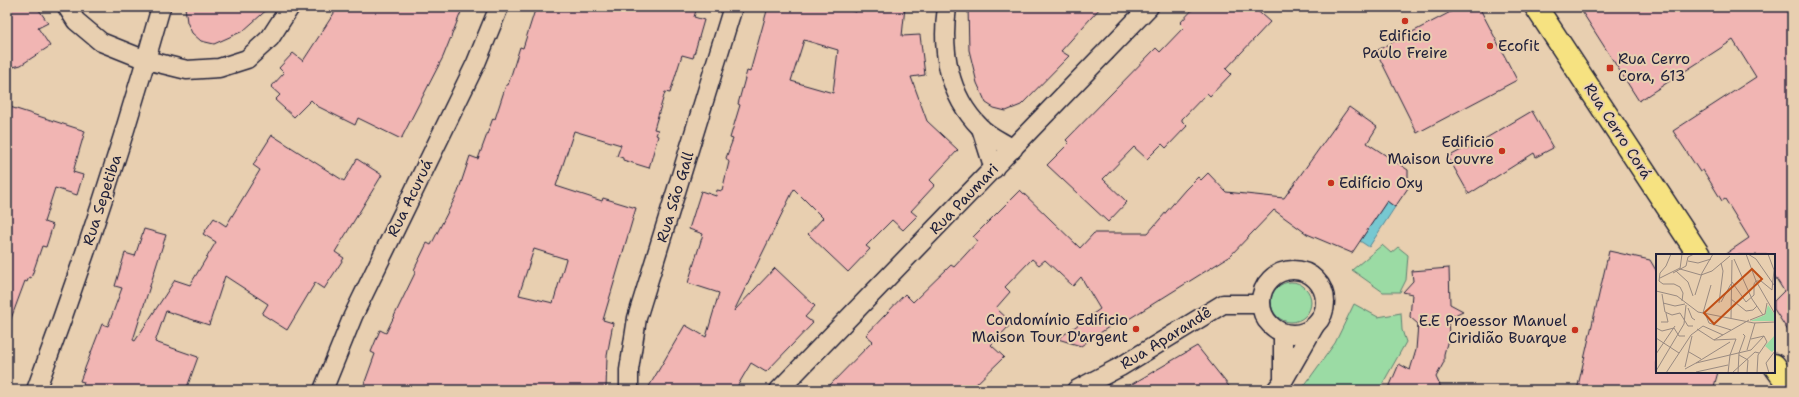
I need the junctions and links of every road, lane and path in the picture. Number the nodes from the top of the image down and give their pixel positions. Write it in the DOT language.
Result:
graph roads {
  1 [pos="66,7"];
  2 [pos="161,7"];
  3 [pos="290,7"];
  4 [pos="499,7"];
  5 [pos="733,7"];
  6 [pos="947,7"];
  7 [pos="1149,7"];
  8 [pos="1536,7"];
  9 [pos="146,60"];
  10 [pos="981,128"];
  11 [pos="1013,149"];
  12 [pos="994,169"];
  13 [pos="1698,254"];
  14 [pos="1261,304"];
  15 [pos="1314,327"];
  16 [pos="1283,333"];
  17 [pos="1775,366"];
  18 [pos="1279,386"];
  19 [pos="36,390"];
  20 [pos="323,390"];
  21 [pos="629,390"];
  22 [pos="779,390"];
  23 [pos="1076,390"];
  24 [pos="1792,390"];
  1 -- 9 [label="street"];
  2 -- 9 [label="street, Rua Sepetiba"];
  3 -- 9 [label="street"];
  4 -- 20 [label="street, Rua Acuruá"];
  5 -- 21 [label="street, Rua São Gall"];
  6 -- 10 [label="street"];
  7 -- 11 [label="street, Rua Paumari"];
  8 -- 13 [label="main road, Rua Cerro Corá"];
  9 -- 19 [label="street, Rua Sepetiba"];
  10 -- 11 [label="street"];
  10 -- 12 [label="street"];
  11 -- 12 [label="street, Rua Paumari"];
  12 -- 22 [label="street, Rua Paumari"];
  14 -- 15 [label="street"];
  14 -- 16 [label="street"];
  14 -- 23 [label="street, Rua Aparandê"];
  15 -- 16 [label="street"];
  15 -- 18 [label="street"];
  16 -- 18 [label="street"];
  17 -- 24 [label="main road"];
}
